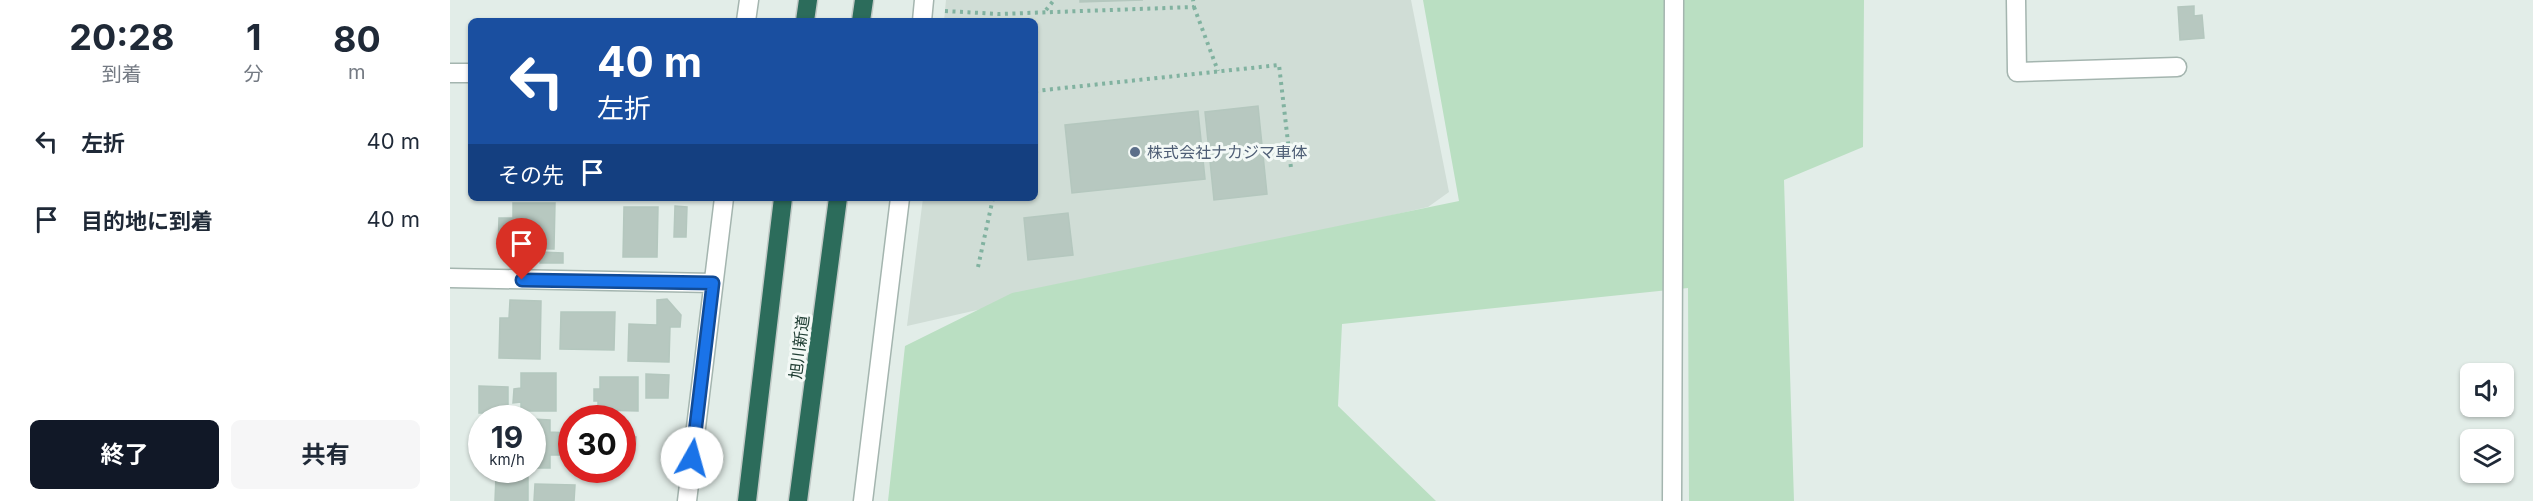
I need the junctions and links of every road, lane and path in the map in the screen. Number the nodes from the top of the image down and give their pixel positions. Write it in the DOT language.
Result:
graph roads {
  1 [pos="749,0"];
  2 [pos="808,0"];
  3 [pos="864,0"];
  4 [pos="1054,0"];
  5 [pos="1193,0"];
  6 [pos="1674,0"];
  7 [pos="2016,0"];
  8 [pos="1194,7"];
  9 [pos="923,10"];
  10 [pos="1046,11"];
  11 [pos="746,18"];
  12 [pos="805,18"];
  13 [pos="861,18"];
  14 [pos="2177,67"];
  15 [pos="1218,71"];
  16 [pos="450,73"];
  17 [pos="468,73"];
  18 [pos="1038,91"];
  19 [pos="1291,168"];
  20 [pos="724,201"];
  21 [pos="783,201"];
  22 [pos="838,201"];
  23 [pos="900,201"];
  24 [pos="992,201"];
  25 [pos="978,267"];
  26 [pos="450,278"];
  27 [pos="713,283"];
  28 [pos="687,501"];
  29 [pos="747,501"];
  30 [pos="798,501"];
  31 [pos="863,501"];
  32 [pos="1672,501"];
  1 -- 11 [label="street"];
  2 -- 12 [label="highway"];
  3 -- 13 [label="highway"];
  4 -- 10 [label="path"];
  5 -- 8 [label="path"];
  6 -- 32 [label="street"];
  7 -- 14 [label="street"];
  8 -- 10 [label="path"];
  8 -- 15 [label="path"];
  9 -- 10 [label="path"];
  15 -- 18 [label="path"];
  15 -- 19 [label="path"];
  16 -- 17 [label="street"];
  20 -- 27 [label="street"];
  21 -- 29 [label="highway, 旭川新道"];
  22 -- 30 [label="highway, 旭川新道"];
  23 -- 31 [label="street"];
  24 -- 25 [label="path"];
  26 -- 27 [label="street"];
  27 -- 28 [label="street"];
}
